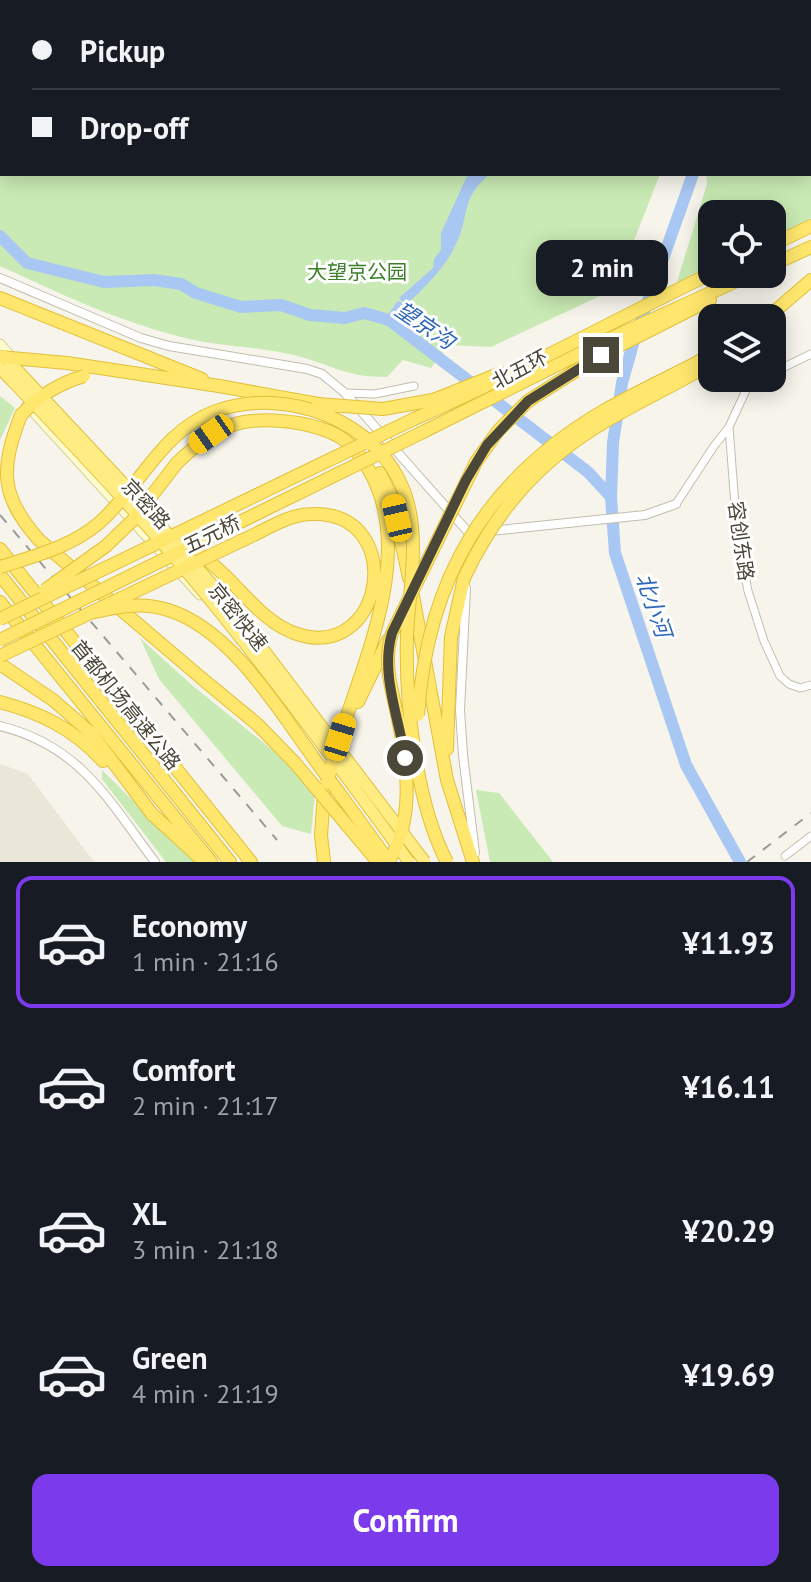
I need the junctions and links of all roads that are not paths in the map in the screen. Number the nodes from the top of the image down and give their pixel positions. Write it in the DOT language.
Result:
graph roads {
  1 [pos="811,226"];
  2 [pos="786,238"];
  3 [pos="811,247"];
  4 [pos="786,259"];
  5 [pos="0,278"];
  6 [pos="698,280"];
  7 [pos="811,280"];
  8 [pos="725,288"];
  9 [pos="730,288"];
  10 [pos="0,298"];
  11 [pos="784,304"];
  12 [pos="676,314"];
  13 [pos="0,344"];
  14 [pos="0,354"];
  15 [pos="811,354"];
  16 [pos="698,366"];
  17 [pos="786,366"];
  18 [pos="0,368"];
  19 [pos="115,371"];
  20 [pos="0,376"];
  21 [pos="503,380"];
  22 [pos="219,386"];
  23 [pos="414,386"];
  24 [pos="478,392"];
  25 [pos="745,392"];
  26 [pos="345,393"];
  27 [pos="414,419"];
  28 [pos="729,427"];
  29 [pos="425,431"];
  30 [pos="353,444"];
  31 [pos="676,504"];
  32 [pos="469,533"];
  33 [pos="182,542"];
  34 [pos="0,549"];
  35 [pos="0,567"];
  36 [pos="0,575"];
  37 [pos="0,602"];
  38 [pos="90,613"];
  39 [pos="2,618"];
  40 [pos="392,633"];
  41 [pos="0,640"];
  42 [pos="0,656"];
  43 [pos="0,664"];
  44 [pos="811,685"];
  45 [pos="0,702"];
  46 [pos="0,726"];
  47 [pos="340,737"];
  48 [pos="419,766"];
  49 [pos="447,780"];
  50 [pos="152,814"];
  51 [pos="811,836"];
  52 [pos="785,856"];
  53 [pos="155,862"];
  54 [pos="204,862"];
  55 [pos="211,862"];
  56 [pos="230,862"];
  57 [pos="251,862"];
  58 [pos="324,862"];
  59 [pos="378,862"];
  60 [pos="388,862"];
  61 [pos="407,862"];
  62 [pos="427,862"];
  63 [pos="447,862"];
  64 [pos="475,862"];
  1 -- 2 [label="highway"];
  3 -- 4 [label="highway"];
  5 -- 26 [label="street"];
  6 -- 21 [label="highway, 北五环"];
  7 -- 11 [label="highway"];
  8 -- 12 [label="highway, 北五环"];
  9 -- 12 [label="highway"];
  10 -- 22 [label="highway"];
  12 -- 21 [label="highway, 北五环"];
  12 -- 40 [label="highway, bridge"];
  13 -- 33 [label="main road, 京密路"];
  14 -- 19 [label="highway, bridge"];
  14 -- 62 [label="highway, 京密快速, bridge"];
  15 -- 17 [label="street"];
  16 -- 48 [label="highway, bridge"];
  16 -- 49 [label="highway, bridge"];
  18 -- 61 [label="highway, 京密快速, bridge"];
  19 -- 22 [label="highway"];
  19 -- 59 [label="highway, bridge"];
  20 -- 61 [label="main road, 京密路"];
  21 -- 24 [label="highway"];
  21 -- 24 [label="highway, 北五环"];
  22 -- 24 [label="highway, bridge"];
  23 -- 26 [label="street"];
  24 -- 27 [label="highway, 北五环"];
  24 -- 29 [label="highway, 北五环"];
  25 -- 28 [label="street, 容创东路"];
  26 -- 32 [label="street"];
  27 -- 39 [label="highway, 五元桥, bridge"];
  28 -- 31 [label="street"];
  28 -- 44 [label="street, 容创东路"];
  29 -- 41 [label="highway, 五元桥, bridge"];
  30 -- 39 [label="highway, bridge"];
  30 -- 47 [label="highway"];
  30 -- 49 [label="highway"];
  31 -- 32 [label="street"];
  32 -- 64 [label="street"];
  33 -- 38 [label="highway, bridge"];
  33 -- 62 [label="main road, 京密路"];
  34 -- 57 [label="highway, 首都机场高速公路"];
  35 -- 48 [label="highway, bridge"];
  36 -- 56 [label="highway, 首都机场高速公路"];
  37 -- 55 [label="highway"];
  38 -- 42 [label="highway, bridge"];
  38 -- 60 [label="highway, bridge"];
  40 -- 47 [label="highway, bridge"];
  40 -- 60 [label="highway, bridge"];
  43 -- 50 [label="highway"];
  45 -- 50 [label="highway"];
  46 -- 53 [label="street"];
  47 -- 58 [label="highway, bridge"];
  48 -- 63 [label="highway, bridge"];
  49 -- 64 [label="highway"];
  50 -- 54 [label="highway"];
  51 -- 52 [label="street"];
}
